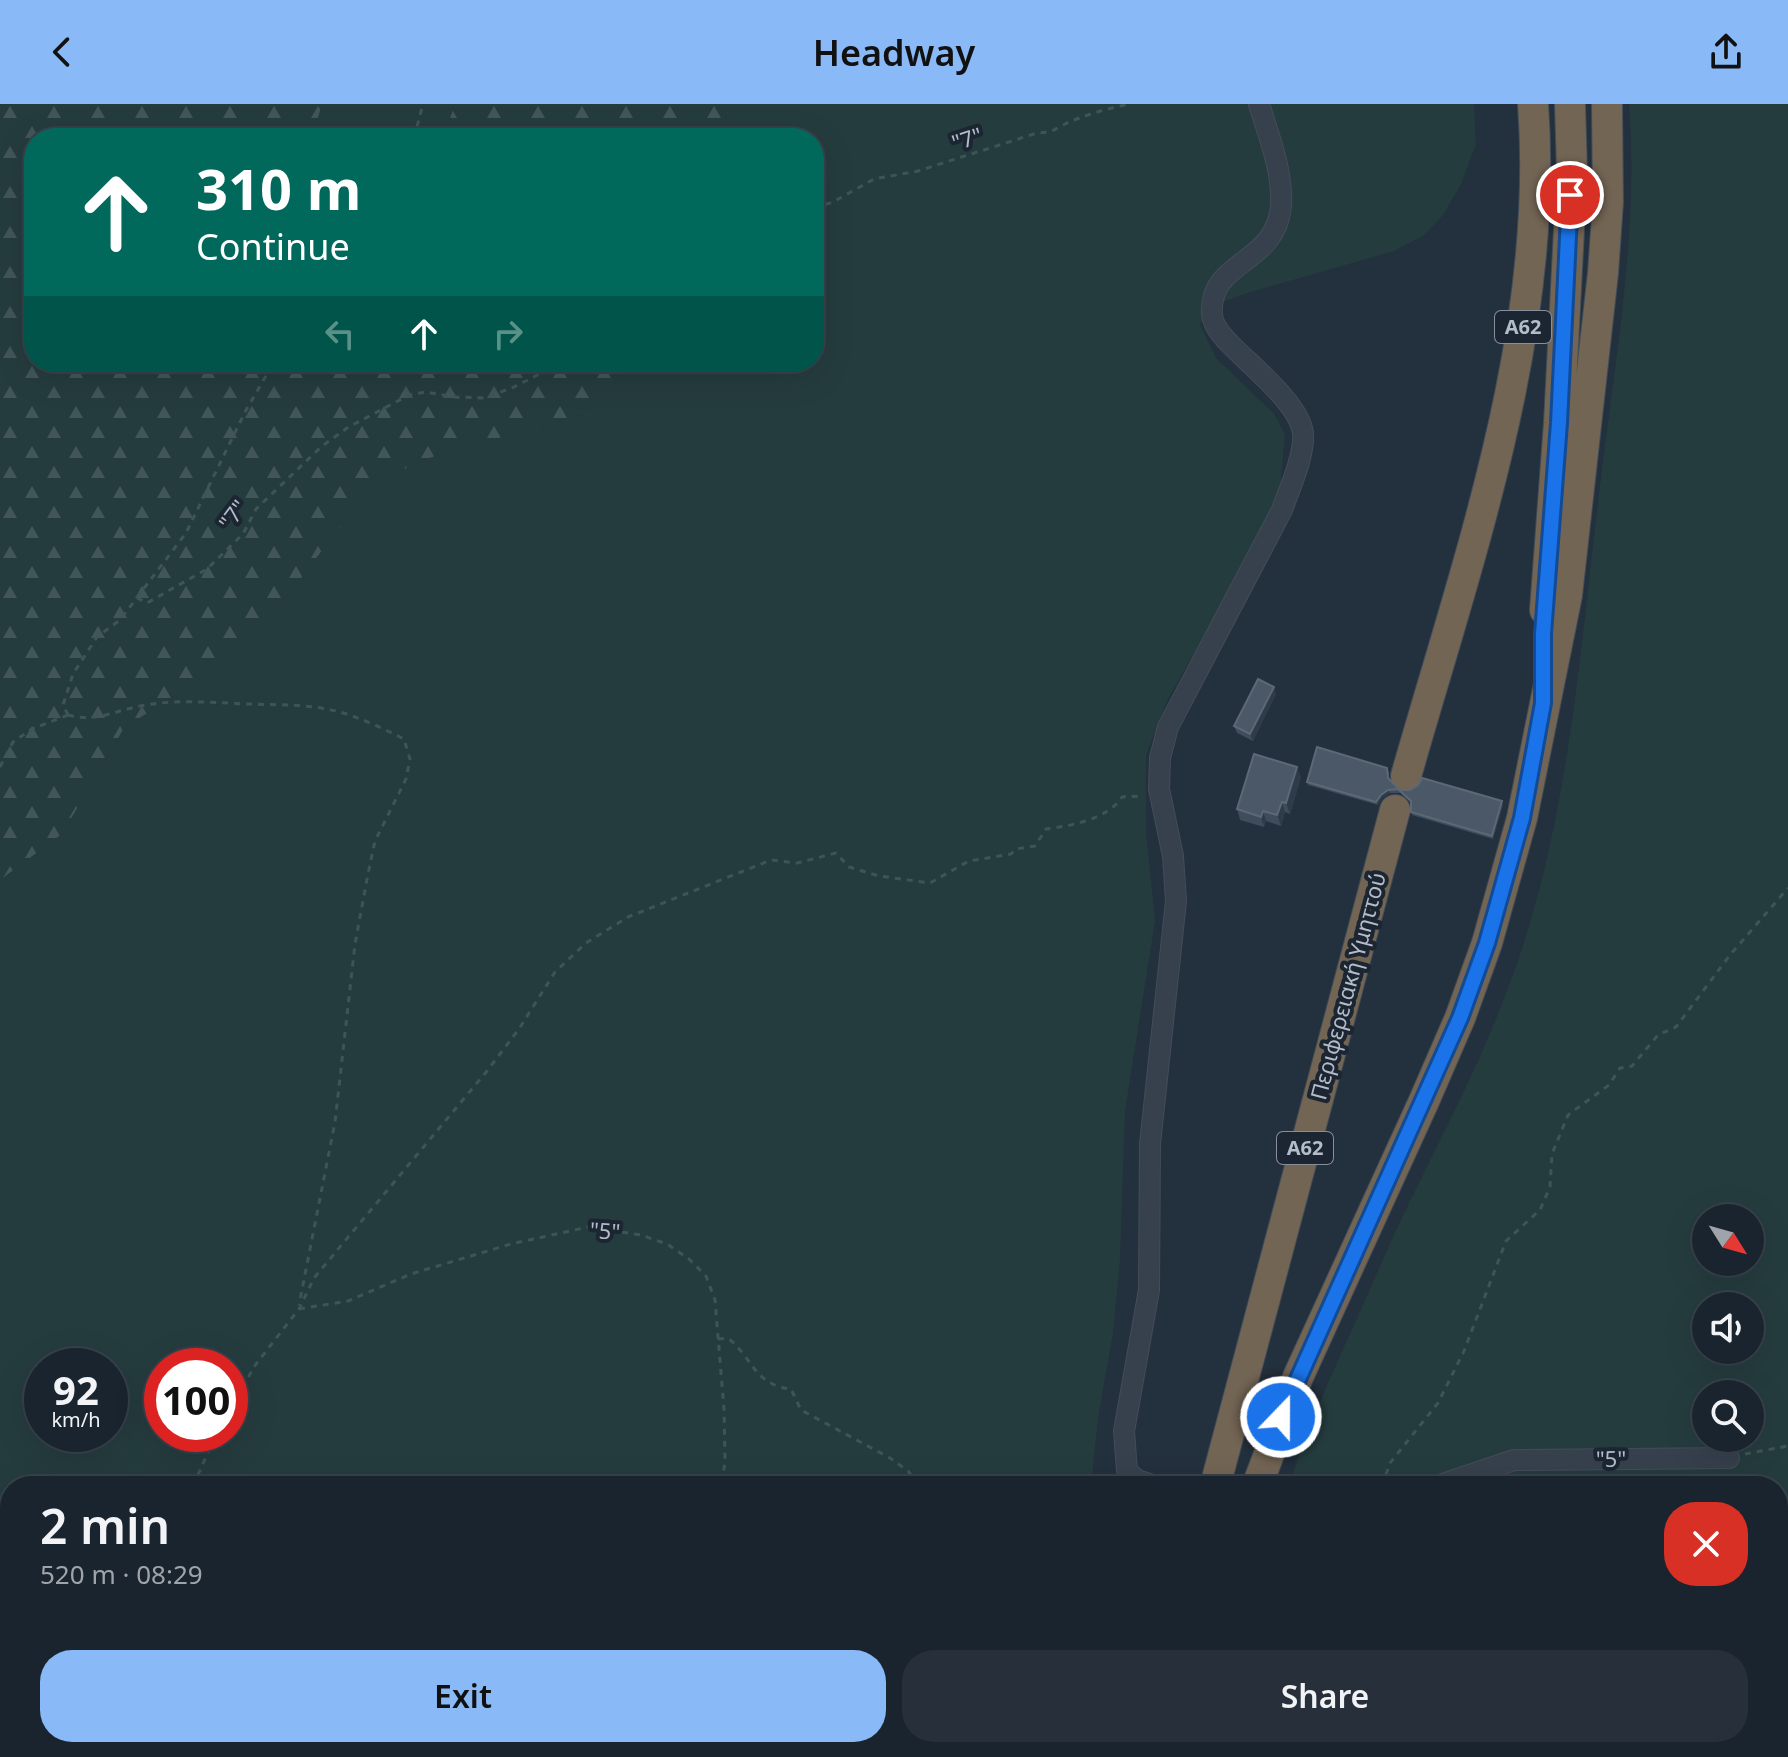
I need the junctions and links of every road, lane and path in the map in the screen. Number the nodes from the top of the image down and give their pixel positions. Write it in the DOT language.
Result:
graph roads {
  1 [pos="423,104"];
  2 [pos="1130,104"];
  3 [pos="1259,104"];
  4 [pos="1533,104"];
  5 [pos="1570,104"];
  6 [pos="1607,104"];
  7 [pos="417,128"];
  8 [pos="824,205"];
  9 [pos="268,372"];
  10 [pos="543,372"];
  11 [pos="137,598"];
  12 [pos="1543,703"];
  13 [pos="68,715"];
  14 [pos="0,767"];
  15 [pos="1406,776"];
  16 [pos="1159,789"];
  17 [pos="1395,810"];
  18 [pos="1788,888"];
  19 [pos="299,1309"];
  20 [pos="718,1339"];
  21 [pos="248,1378"];
  22 [pos="1788,1446"];
  23 [pos="208,1452"];
  24 [pos="1729,1458"];
  25 [pos="197,1476"];
  26 [pos="723,1476"];
  27 [pos="912,1476"];
  28 [pos="1133,1476"];
  29 [pos="1218,1476"];
  30 [pos="1261,1476"];
  31 [pos="1385,1476"];
  32 [pos="1467,1476"];
  1 -- 7 [label="path"];
  2 -- 8 [label="path, \"7\""];
  3 -- 16 [label="street"];
  4 -- 15 [label="highway, Α62"];
  5 -- 12 [label="highway"];
  6 -- 12 [label="highway"];
  9 -- 11 [label="path"];
  10 -- 11 [label="path, \"7\""];
  11 -- 13 [label="path"];
  12 -- 30 [label="highway"];
  13 -- 14 [label="path"];
  13 -- 19 [label="path"];
  16 -- 19 [label="path"];
  16 -- 28 [label="street"];
  17 -- 29 [label="highway, Περιφερειακή Υμηττού / Α62"];
  18 -- 31 [label="path"];
  19 -- 20 [label="path, \"5\""];
  19 -- 21 [label="path"];
  20 -- 26 [label="path, \"5\""];
  20 -- 27 [label="path"];
  22 -- 24 [label="path"];
  23 -- 25 [label="path"];
  24 -- 32 [label="street, \"5\""];
}
